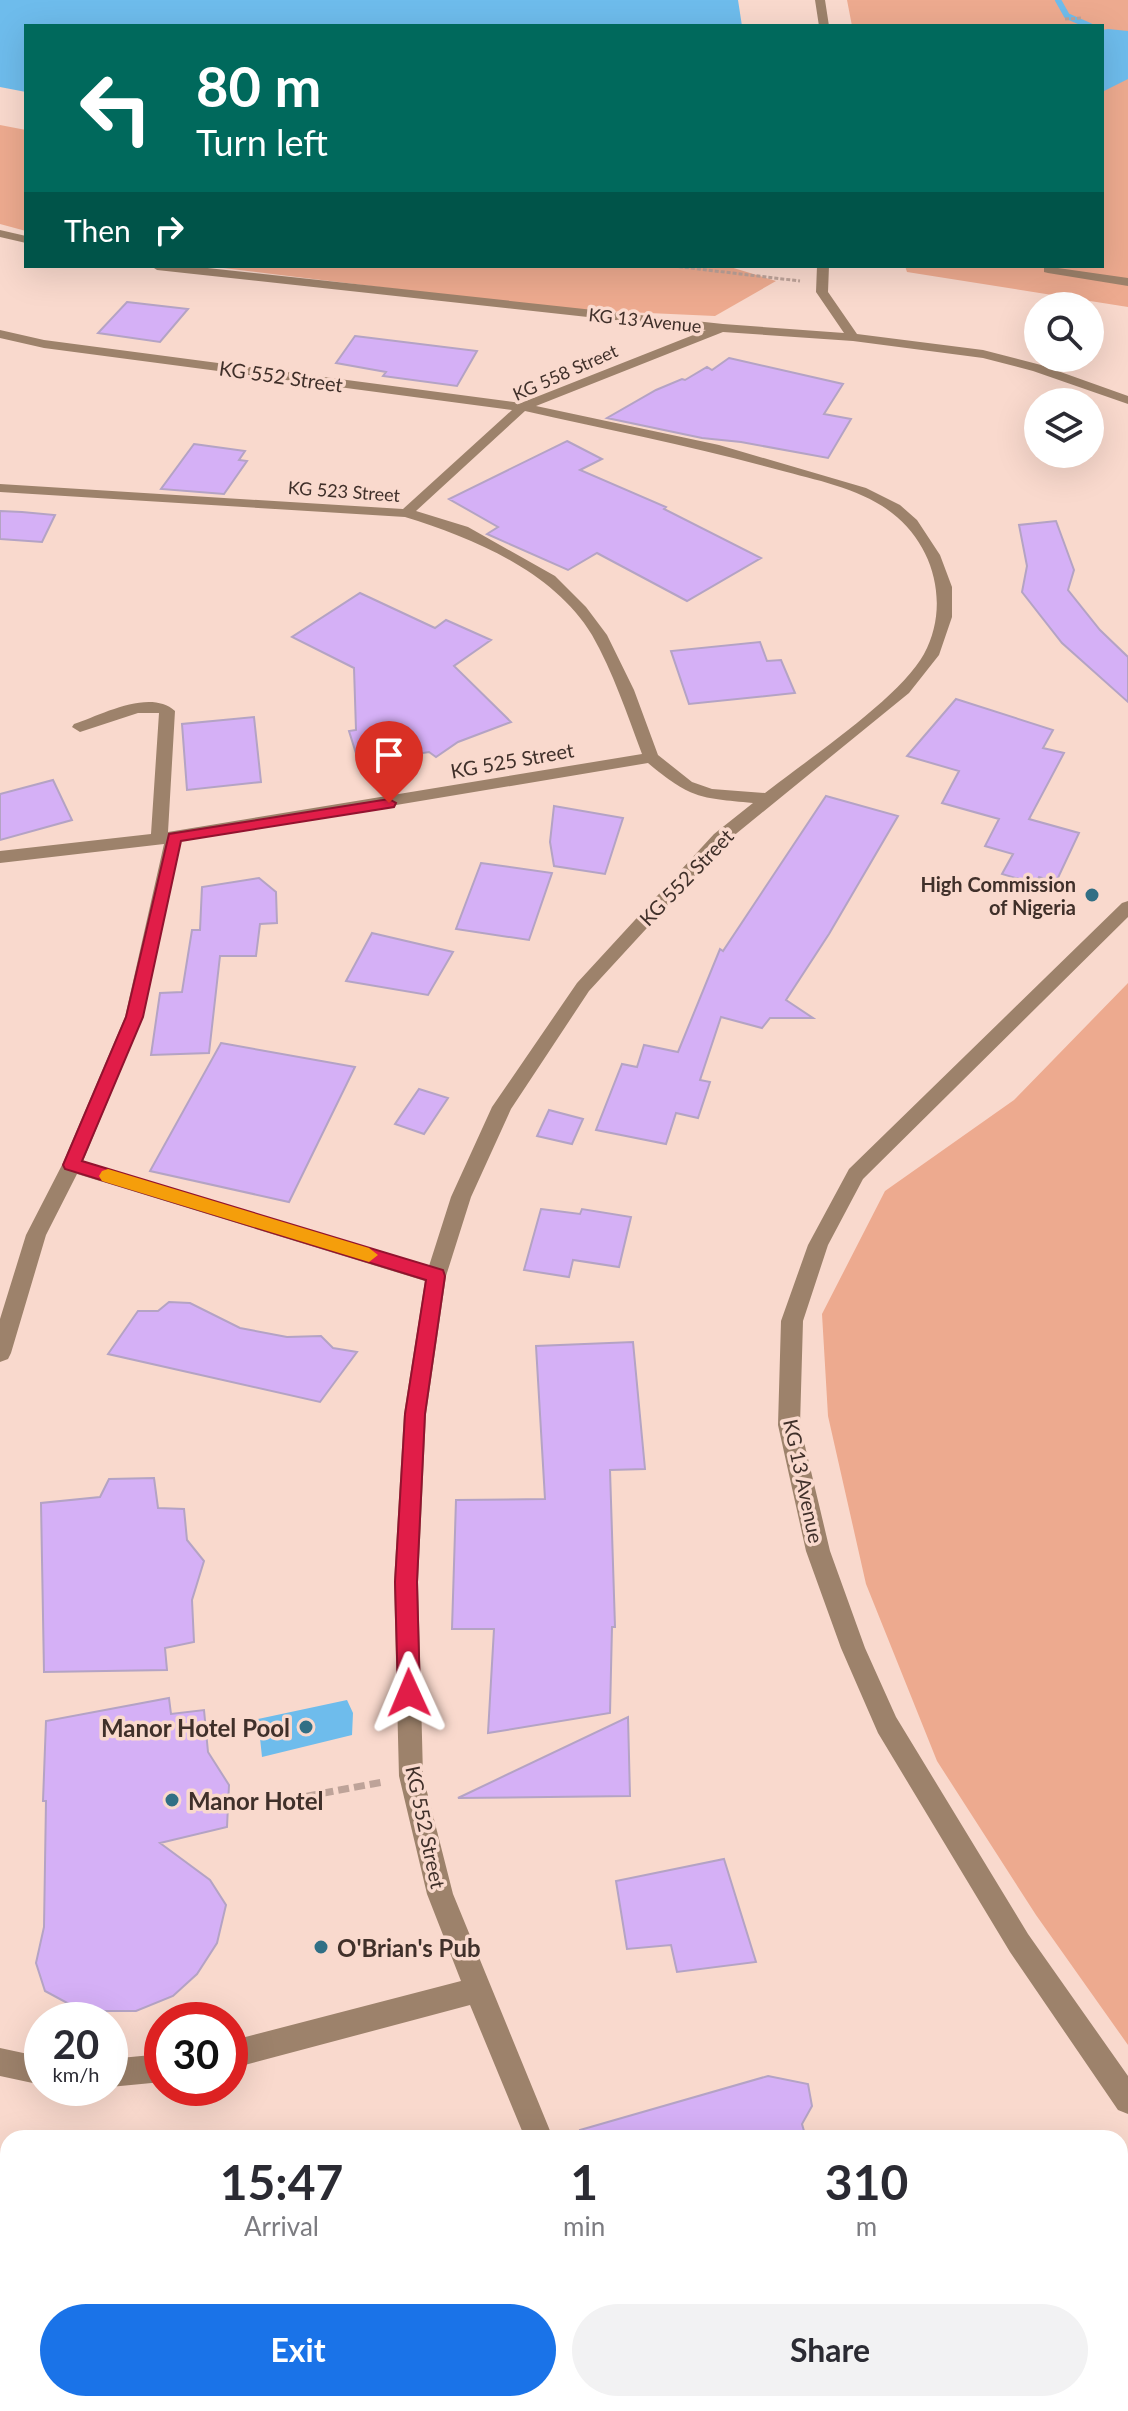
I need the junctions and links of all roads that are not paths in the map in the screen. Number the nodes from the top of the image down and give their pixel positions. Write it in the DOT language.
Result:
graph roads {
  1 [pos="820,0"];
  2 [pos="824,24"];
  3 [pos="0,233"];
  4 [pos="24,239"];
  5 [pos="175,268"];
  6 [pos="823,268"];
  7 [pos="1048,269"];
  8 [pos="1128,282"];
  9 [pos="723,328"];
  10 [pos="0,334"];
  11 [pos="853,337"];
  12 [pos="1128,400"];
  13 [pos="522,407"];
  14 [pos="0,488"];
  15 [pos="406,513"];
  16 [pos="80,727"];
  17 [pos="651,757"];
  18 [pos="769,799"];
  19 [pos="166,838"];
  20 [pos="0,857"];
  21 [pos="1128,907"];
  22 [pos="72,1165"];
  23 [pos="436,1276"];
  24 [pos="0,1353"];
  25 [pos="477,1990"];
  26 [pos="248,2050"];
  27 [pos="0,2062"];
  28 [pos="24,2067"];
  29 [pos="1128,2100"];
  30 [pos="536,2130"];
  1 -- 2 [label="street"];
  3 -- 4 [label="street"];
  5 -- 9 [label="street, KG 13 Avenue"];
  6 -- 11 [label="street"];
  7 -- 8 [label="street"];
  9 -- 11 [label="street, KG 13 Avenue"];
  9 -- 13 [label="street, KG 558 Street"];
  10 -- 13 [label="street, KG 552 Street"];
  11 -- 12 [label="street, KG 13 Avenue"];
  13 -- 15 [label="street, KG 558 Street"];
  13 -- 18 [label="street, KG 552 Street"];
  14 -- 15 [label="street, KG 523 Street"];
  15 -- 17 [label="street, KG 523 Street"];
  16 -- 19 [label="street"];
  17 -- 18 [label="street, KG 523 Street"];
  17 -- 19 [label="street, KG 525 Street"];
  18 -- 23 [label="street, KG 552 Street"];
  19 -- 20 [label="street, KG 525 Street"];
  19 -- 22 [label="street"];
  21 -- 29 [label="street, KG 13 Avenue"];
  22 -- 23 [label="street"];
  22 -- 24 [label="street"];
  23 -- 25 [label="street, KG 552 Street"];
  25 -- 26 [label="street"];
  25 -- 30 [label="street, KG 552 Street"];
  27 -- 28 [label="street"];
}
